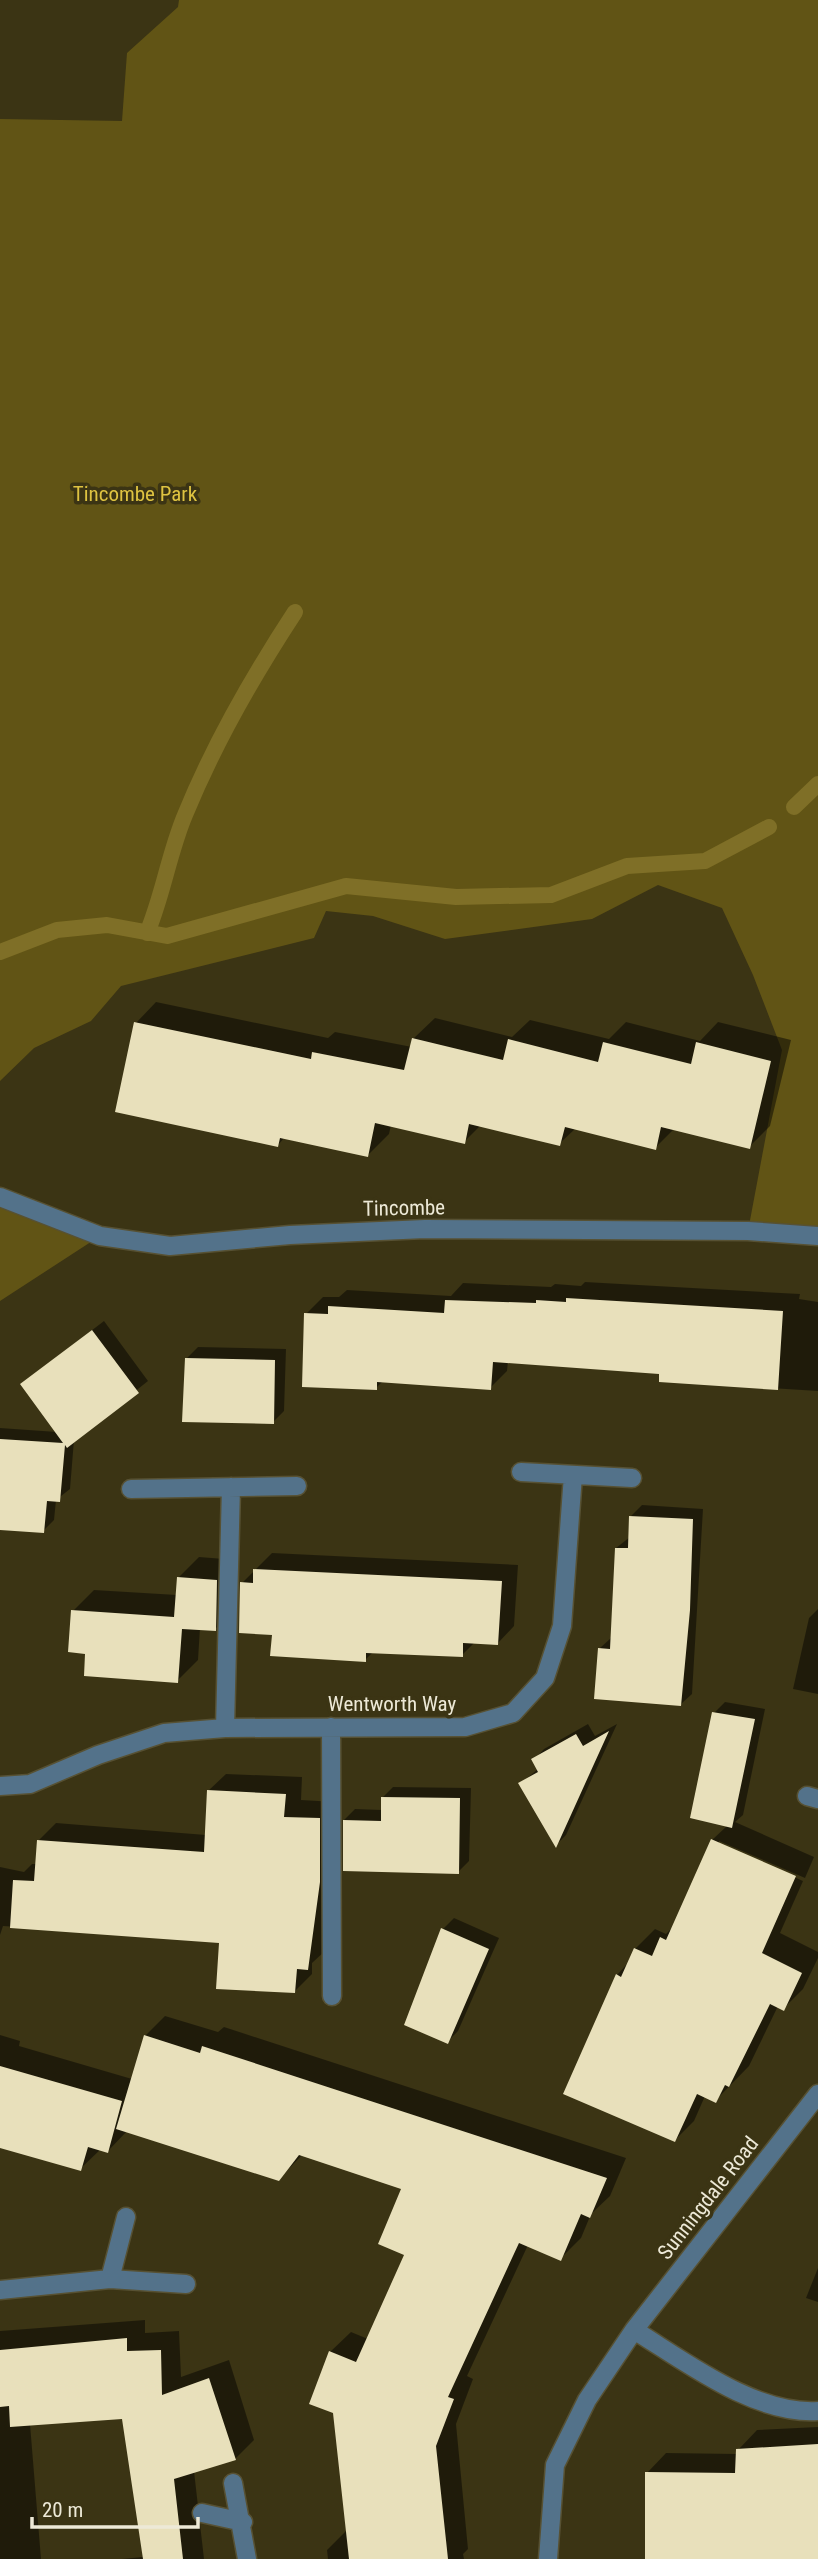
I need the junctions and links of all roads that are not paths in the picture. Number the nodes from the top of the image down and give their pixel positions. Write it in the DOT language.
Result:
graph roads {
  1 [pos="0,1197"];
  2 [pos="818,1236"];
  3 [pos="521,1472"];
  4 [pos="573,1475"];
  5 [pos="632,1478"];
  6 [pos="297,1486"];
  7 [pos="231,1488"];
  8 [pos="131,1489"];
  9 [pos="331,1727"];
  10 [pos="225,1728"];
  11 [pos="0,1786"];
  12 [pos="332,1996"];
  13 [pos="818,2094"];
  14 [pos="126,2217"];
  15 [pos="110,2279"];
  16 [pos="187,2284"];
  17 [pos="0,2290"];
  18 [pos="634,2330"];
  19 [pos="818,2411"];
  20 [pos="233,2483"];
  21 [pos="202,2513"];
  22 [pos="243,2522"];
  23 [pos="247,2559"];
  24 [pos="548,2559"];
  1 -- 2 [label="street, Tincombe"];
  3 -- 4 [label="street"];
  4 -- 5 [label="street"];
  4 -- 9 [label="street, Wentworth Way"];
  6 -- 7 [label="street"];
  7 -- 8 [label="street"];
  7 -- 10 [label="street"];
  9 -- 10 [label="street, Wentworth Way"];
  9 -- 12 [label="street"];
  10 -- 11 [label="street, Wentworth Way"];
  13 -- 18 [label="street, Sunningdale Road"];
  14 -- 15 [label="street"];
  15 -- 16 [label="street"];
  15 -- 17 [label="street"];
  18 -- 19 [label="street"];
  18 -- 24 [label="street, Sunningdale Road"];
  20 -- 22 [label="street"];
  21 -- 22 [label="street"];
  22 -- 23 [label="street"];
}
